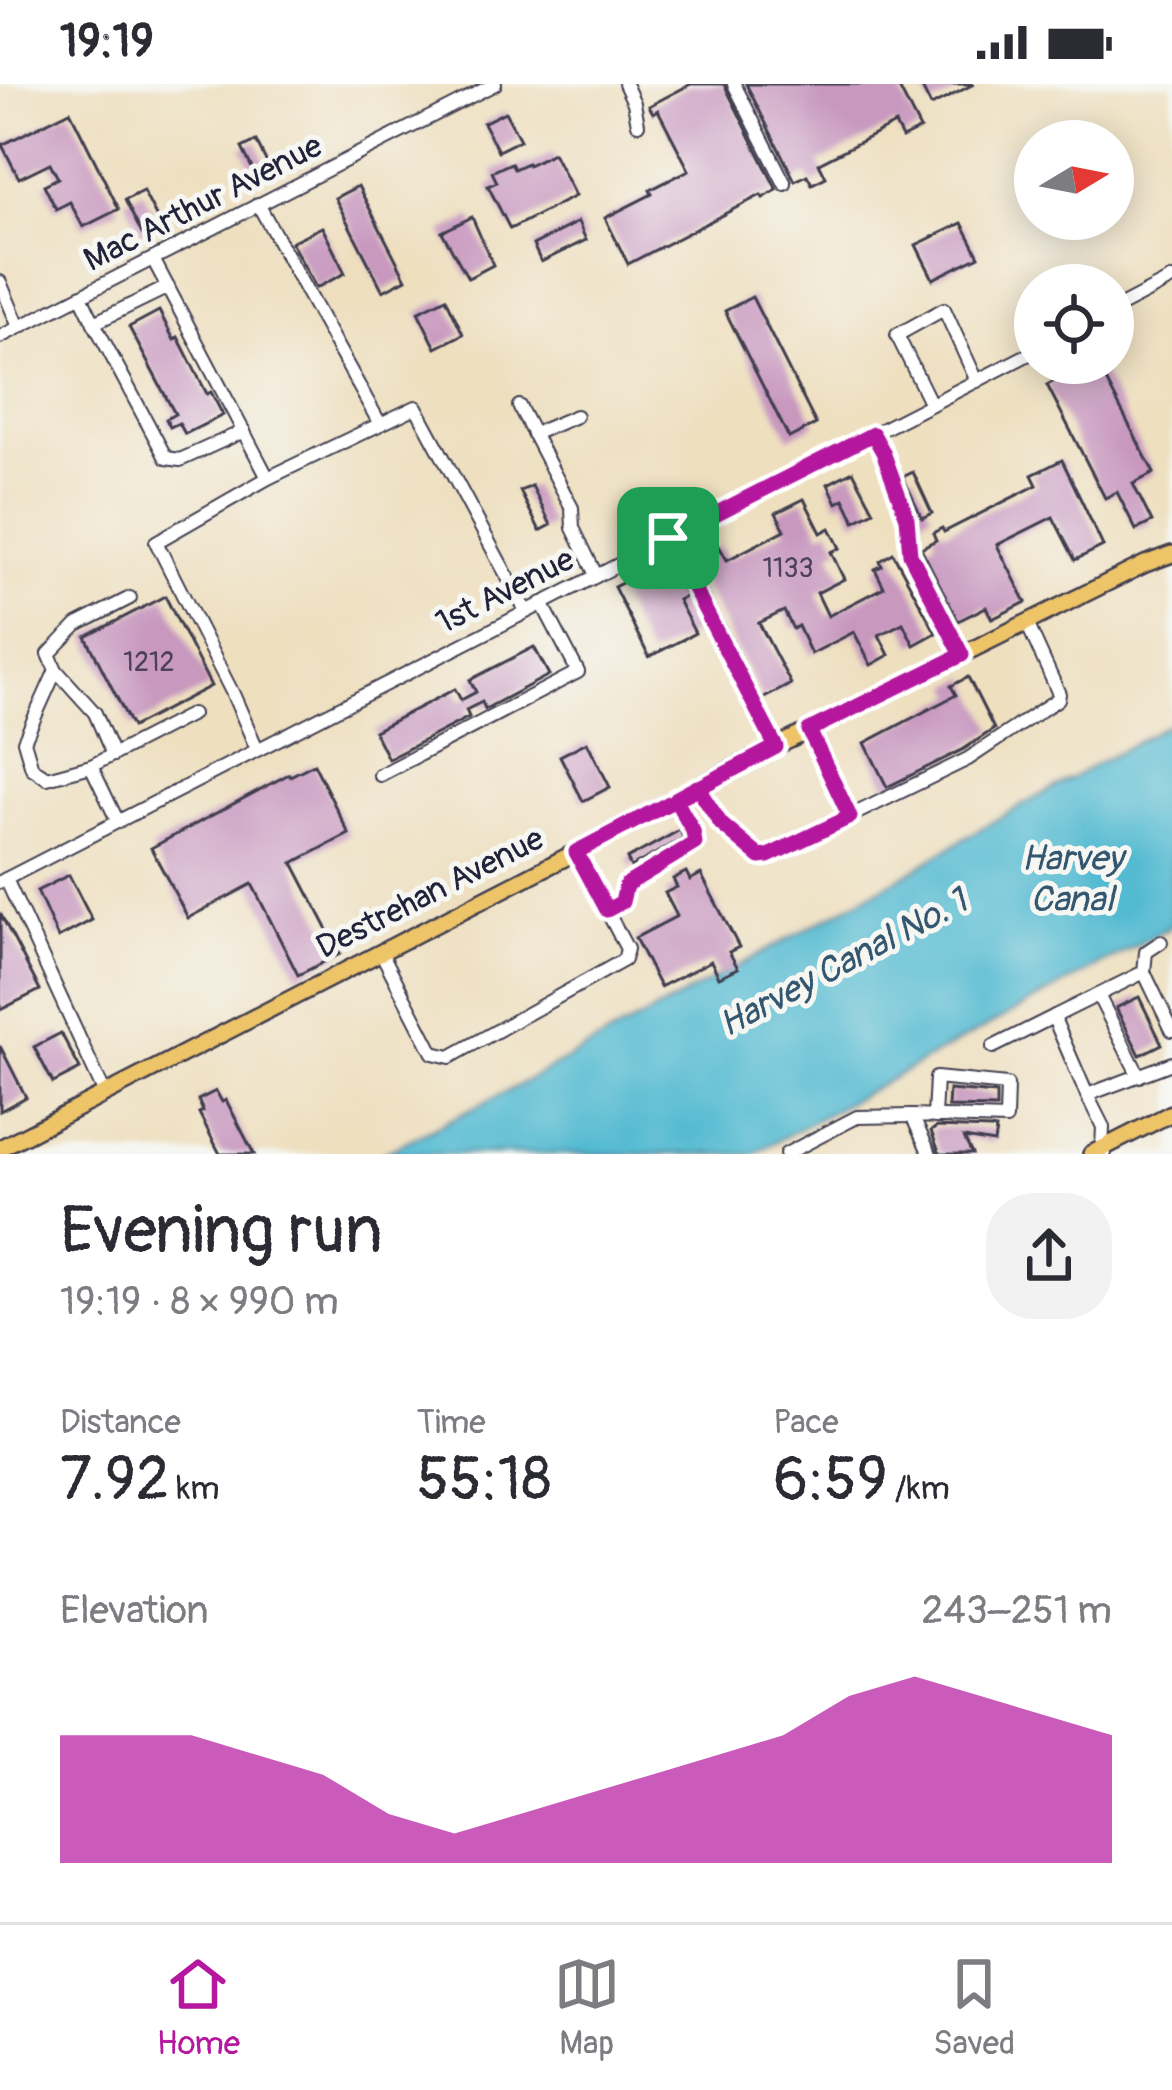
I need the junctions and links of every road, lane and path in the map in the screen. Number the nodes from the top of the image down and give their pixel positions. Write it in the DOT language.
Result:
graph roads {
  1 [pos="495,84"];
  2 [pos="625,84"];
  3 [pos="734,84"];
  4 [pos="638,124"];
  5 [pos="785,184"];
  6 [pos="258,204"];
  7 [pos="153,259"];
  8 [pos="1172,279"];
  9 [pos="0,283"];
  10 [pos="168,287"];
  11 [pos="81,296"];
  12 [pos="1134,299"];
  13 [pos="94,323"];
  14 [pos="19,328"];
  15 [pos="0,337"];
  16 [pos="1014,361"];
  17 [pos="977,381"];
  18 [pos="932,404"];
  19 [pos="519,406"];
  20 [pos="576,416"];
  21 [pos="380,424"];
  22 [pos="244,430"];
  23 [pos="533,434"];
  24 [pos="873,434"];
  25 [pos="268,478"];
  26 [pos="668,538"];
  27 [pos="1172,543"];
  28 [pos="1172,554"];
  29 [pos="1145,564"];
  30 [pos="596,575"];
  31 [pos="130,598"];
  32 [pos="542,603"];
  33 [pos="526,611"];
  34 [pos="1027,623"];
  35 [pos="962,655"];
  36 [pos="56,670"];
  37 [pos="192,714"];
  38 [pos="809,730"];
  39 [pos="776,747"];
  40 [pos="257,749"];
  41 [pos="112,755"];
  42 [pos="91,766"];
  43 [pos="380,775"];
  44 [pos="697,787"];
  45 [pos="675,799"];
  46 [pos="850,817"];
  47 [pos="118,822"];
  48 [pos="576,852"];
  49 [pos="3,881"];
  50 [pos="607,910"];
  51 [pos="1160,943"];
  52 [pos="381,952"];
  53 [pos="1144,973"];
  54 [pos="1098,995"];
  55 [pos="1055,1016"];
  56 [pos="1172,1030"];
  57 [pos="993,1047"];
  58 [pos="1172,1063"];
  59 [pos="1139,1076"];
  60 [pos="105,1094"];
  61 [pos="1087,1095"];
  62 [pos="1172,1113"];
  63 [pos="912,1117"];
  64 [pos="934,1117"];
  65 [pos="0,1148"];
  66 [pos="1100,1152"];
  67 [pos="786,1154"];
  68 [pos="930,1154"];
  1 -- 6 [label="street, Mac Arthur Avenue"];
  2 -- 4 [label="street"];
  3 -- 5 [label="street"];
  6 -- 7 [label="street, Mac Arthur Avenue"];
  6 -- 21 [label="street"];
  7 -- 10 [label="street"];
  7 -- 11 [label="street, Mac Arthur Avenue"];
  8 -- 12 [label="street"];
  9 -- 14 [label="street"];
  10 -- 13 [label="street"];
  10 -- 22 [label="street"];
  11 -- 13 [label="street"];
  11 -- 14 [label="street, Mac Arthur Avenue"];
  13 -- 22 [label="street"];
  14 -- 15 [label="street, Mac Arthur Avenue"];
  16 -- 17 [label="street, 1st Avenue"];
  17 -- 18 [label="street, 1st Avenue"];
  17 -- 18 [label="street"];
  18 -- 24 [label="street, 1st Avenue"];
  19 -- 23 [label="street"];
  20 -- 23 [label="street"];
  21 -- 25 [label="street"];
  21 -- 33 [label="street"];
  22 -- 25 [label="street"];
  23 -- 30 [label="street"];
  24 -- 26 [label="street, 1st Avenue"];
  24 -- 35 [label="street"];
  25 -- 40 [label="street"];
  26 -- 30 [label="street, 1st Avenue"];
  26 -- 39 [label="street"];
  27 -- 29 [label="main road, Destrehan Avenue"];
  28 -- 29 [label="main road, Destrehan Avenue"];
  29 -- 34 [label="main road, Destrehan Avenue"];
  30 -- 32 [label="street, 1st Avenue"];
  31 -- 36 [label="street"];
  32 -- 33 [label="street, 1st Avenue"];
  32 -- 43 [label="street"];
  33 -- 40 [label="street, 1st Avenue"];
  34 -- 35 [label="main road, Destrehan Avenue"];
  34 -- 46 [label="street"];
  35 -- 38 [label="main road, Destrehan Avenue"];
  36 -- 41 [label="street"];
  36 -- 42 [label="street"];
  37 -- 41 [label="street"];
  38 -- 39 [label="main road, Destrehan Avenue"];
  38 -- 46 [label="street"];
  39 -- 44 [label="main road, Destrehan Avenue"];
  40 -- 47 [label="street, 1st Avenue"];
  41 -- 42 [label="street"];
  42 -- 47 [label="street"];
  44 -- 45 [label="main road, Destrehan Avenue"];
  44 -- 46 [label="street"];
  45 -- 48 [label="main road, Destrehan Avenue"];
  45 -- 50 [label="street"];
  47 -- 49 [label="street, 1st Avenue"];
  48 -- 50 [label="street"];
  48 -- 52 [label="main road, Destrehan Avenue"];
  49 -- 60 [label="street"];
  50 -- 52 [label="street"];
  51 -- 53 [label="street"];
  52 -- 60 [label="main road, Destrehan Avenue"];
  53 -- 54 [label="street"];
  53 -- 56 [label="street"];
  54 -- 55 [label="street"];
  54 -- 59 [label="street"];
  55 -- 57 [label="street"];
  55 -- 61 [label="street"];
  58 -- 59 [label="street"];
  59 -- 61 [label="street"];
  60 -- 65 [label="main road, Destrehan Avenue"];
  61 -- 66 [label="street"];
  62 -- 66 [label="main road"];
  63 -- 64 [label="street"];
  63 -- 67 [label="street"];
  63 -- 68 [label="street"];
  64 -- 64 [label="street"];
}
